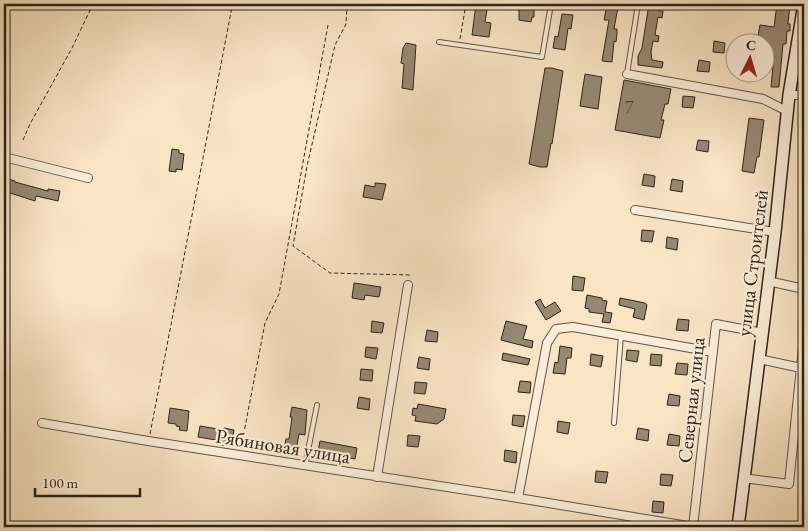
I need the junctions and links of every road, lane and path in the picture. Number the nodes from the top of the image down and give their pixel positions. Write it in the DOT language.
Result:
graph roads {
  1 [pos="93,4"];
  2 [pos="348,4"];
  3 [pos="466,4"];
  4 [pos="551,4"];
  5 [pos="638,4"];
  6 [pos="804,4"];
  7 [pos="232,7"];
  8 [pos="328,25"];
  9 [pos="439,42"];
  10 [pos="459,45"];
  11 [pos="627,74"];
  12 [pos="804,94"];
  13 [pos="789,95"];
  14 [pos="788,111"];
  15 [pos="23,140"];
  16 [pos="4,157"];
  17 [pos="88,178"];
  18 [pos="636,210"];
  19 [pos="775,232"];
  20 [pos="768,280"];
  21 [pos="408,286"];
  22 [pos="804,289"];
  23 [pos="763,333"];
  24 [pos="621,336"];
  25 [pos="804,338"];
  26 [pos="714,352"];
  27 [pos="759,359"];
  28 [pos="801,368"];
  29 [pos="317,406"];
  30 [pos="42,423"];
  31 [pos="614,423"];
  32 [pos="148,442"];
  33 [pos="240,456"];
  34 [pos="305,466"];
  35 [pos="377,477"];
  36 [pos="743,478"];
  37 [pos="518,498"];
  38 [pos="694,527"];
  39 [pos="738,527"];
  1 -- 15 [label="path"];
  2 -- 21 [label="path"];
  3 -- 10 [label="path"];
  4 -- 10 [label="lane"];
  5 -- 11 [label="lane"];
  6 -- 13 [label="main road, улица Строителей"];
  7 -- 32 [label="path"];
  8 -- 33 [label="path"];
  9 -- 10 [label="lane"];
  11 -- 14 [label="street"];
  12 -- 13 [label="street"];
  13 -- 14 [label="main road, улица Строителей"];
  14 -- 19 [label="main road, улица Строителей"];
  16 -- 17 [label="street"];
  18 -- 19 [label="street"];
  19 -- 20 [label="main road, улица Строителей"];
  20 -- 22 [label="street"];
  20 -- 23 [label="main road, улица Строителей"];
  21 -- 35 [label="street"];
  23 -- 26 [label="street, Северная улица"];
  23 -- 27 [label="main road, улица Строителей"];
  24 -- 26 [label="street"];
  24 -- 31 [label="lane"];
  24 -- 37 [label="street"];
  25 -- 28 [label="street"];
  26 -- 38 [label="street, Северная улица"];
  27 -- 28 [label="street"];
  27 -- 36 [label="main road, улица Строителей"];
  28 -- 36 [label="street"];
  29 -- 34 [label="lane"];
  30 -- 32 [label="street, Рябиновая улица"];
  32 -- 33 [label="street, Рябиновая улица"];
  33 -- 34 [label="street, Рябиновая улица"];
  34 -- 35 [label="street, Рябиновая улица"];
  35 -- 37 [label="street, Рябиновая улица"];
  36 -- 39 [label="main road, улица Строителей"];
  37 -- 38 [label="street, Рябиновая улица"];
}
